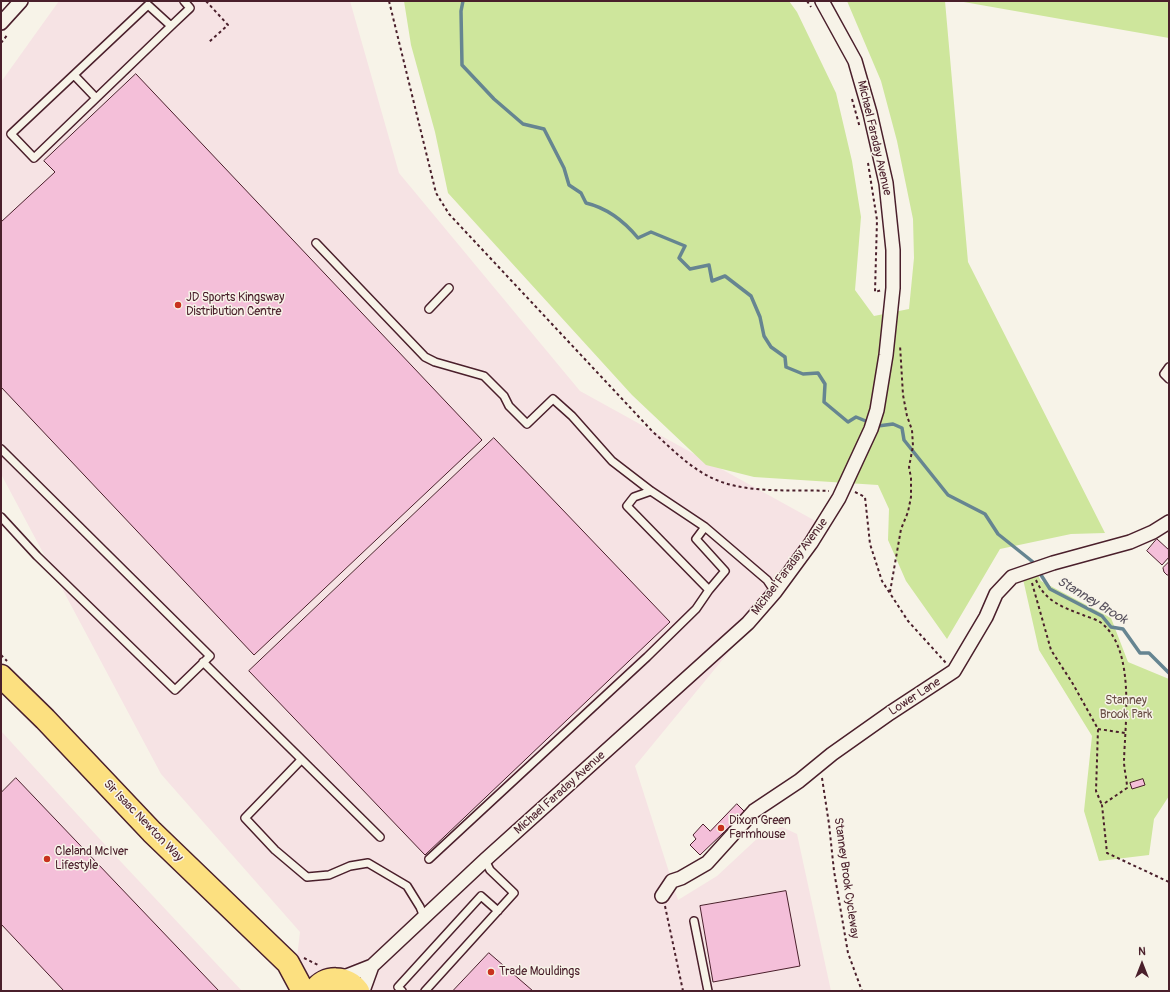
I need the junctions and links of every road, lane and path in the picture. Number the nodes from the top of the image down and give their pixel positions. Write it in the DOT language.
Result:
graph roads {
  1 [pos="21,1"];
  2 [pos="184,1"];
  3 [pos="206,1"];
  4 [pos="389,1"];
  5 [pos="808,1"];
  6 [pos="817,4"];
  7 [pos="1,23"];
  8 [pos="171,26"];
  9 [pos="208,43"];
  10 [pos="74,75"];
  11 [pos="851,95"];
  12 [pos="96,98"];
  13 [pos="861,131"];
  14 [pos="868,160"];
  15 [pos="316,242"];
  16 [pos="449,288"];
  17 [pos="893,288"];
  18 [pos="429,308"];
  19 [pos="900,344"];
  20 [pos="1169,367"];
  21 [pos="1169,379"];
  22 [pos="1,449"];
  23 [pos="651,491"];
  24 [pos="842,492"];
  25 [pos="1,517"];
  26 [pos="1169,522"];
  27 [pos="705,527"];
  28 [pos="1031,570"];
  29 [pos="710,590"];
  30 [pos="775,592"];
  31 [pos="890,592"];
  32 [pos="203,662"];
  33 [pos="954,671"];
  34 [pos="1,676"];
  35 [pos="1098,729"];
  36 [pos="1126,733"];
  37 [pos="301,760"];
  38 [pos="818,765"];
  39 [pos="1102,805"];
  40 [pos="380,837"];
  41 [pos="430,859"];
  42 [pos="486,860"];
  43 [pos="1169,882"];
  44 [pos="662,896"];
  45 [pos="498,911"];
  46 [pos="424,917"];
  47 [pos="694,921"];
  48 [pos="288,963"];
  49 [pos="372,966"];
  50 [pos="327,983"];
  51 [pos="303,991"];
  52 [pos="358,991"];
  53 [pos="363,991"];
  54 [pos="402,991"];
  55 [pos="425,991"];
  56 [pos="683,991"];
  57 [pos="708,991"];
  58 [pos="862,991"];
  1 -- 7 [label="street"];
  2 -- 8 [label="lane"];
  3 -- 9 [label="path"];
  4 -- 24 [label="path"];
  5 -- 6 [label="path"];
  6 -- 17 [label="street, Michael Faraday Avenue"];
  8 -- 10 [label="lane"];
  8 -- 12 [label="lane"];
  10 -- 12 [label="lane"];
  10 -- 12 [label="lane"];
  11 -- 13 [label="path"];
  14 -- 17 [label="path"];
  15 -- 23 [label="lane"];
  16 -- 18 [label="lane"];
  17 -- 24 [label="street, Michael Faraday Avenue"];
  19 -- 31 [label="path"];
  20 -- 21 [label="lane"];
  22 -- 32 [label="lane"];
  23 -- 27 [label="lane"];
  23 -- 29 [label="lane"];
  24 -- 30 [label="street, Michael Faraday Avenue"];
  24 -- 31 [label="path"];
  25 -- 32 [label="lane"];
  26 -- 28 [label="street, Lower Lane"];
  27 -- 29 [label="lane"];
  27 -- 30 [label="lane"];
  28 -- 33 [label="street, Lower Lane"];
  28 -- 35 [label="path"];
  28 -- 36 [label="path"];
  29 -- 41 [label="lane"];
  30 -- 42 [label="street, Michael Faraday Avenue"];
  31 -- 33 [label="path"];
  32 -- 37 [label="lane"];
  33 -- 38 [label="street, Lower Lane"];
  34 -- 48 [label="highway, Sir Isaac Newton Way"];
  35 -- 36 [label="path"];
  35 -- 39 [label="path"];
  36 -- 39 [label="path"];
  37 -- 40 [label="lane"];
  37 -- 46 [label="lane"];
  38 -- 44 [label="street, Lower Lane"];
  38 -- 58 [label="path, Stanney Brook Cycleway"];
  39 -- 43 [label="path"];
  42 -- 45 [label="lane"];
  42 -- 46 [label="street, Michael Faraday Avenue"];
  44 -- 56 [label="path"];
  45 -- 54 [label="lane"];
  45 -- 55 [label="lane"];
  46 -- 49 [label="street, Michael Faraday Avenue"];
  47 -- 57 [label="lane"];
  48 -- 50 [label="highway, Sir Isaac Newton Way"];
  48 -- 51 [label="highway, Sir Isaac Newton Way"];
  49 -- 50 [label="street"];
  49 -- 53 [label="street"];
  50 -- 52 [label="highway, Sir Isaac Newton Way"];
}
